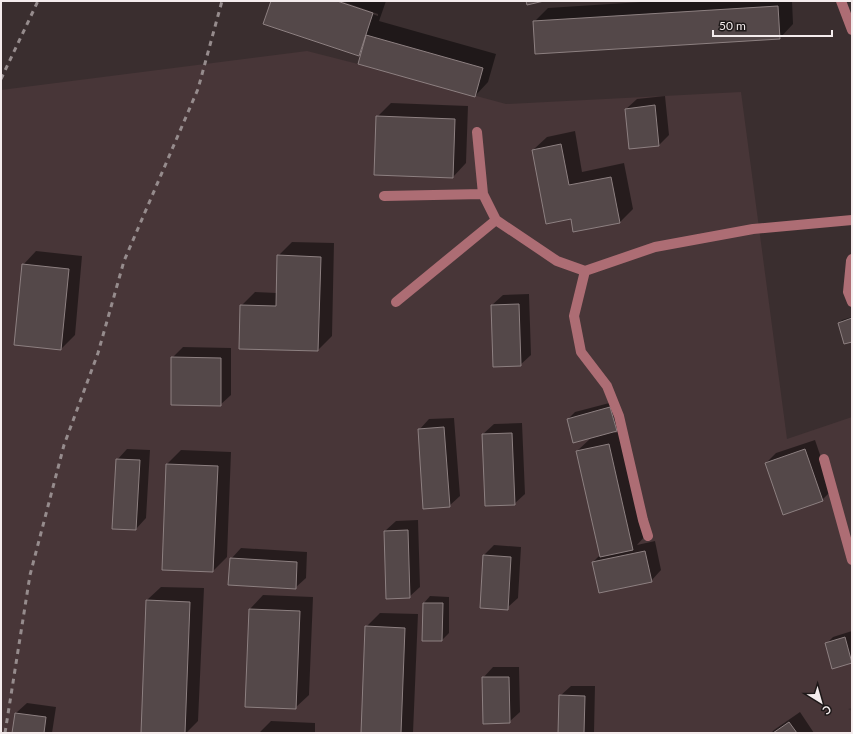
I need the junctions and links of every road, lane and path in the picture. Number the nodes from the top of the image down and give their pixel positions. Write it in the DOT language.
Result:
graph roads {
  1 [pos="842,1"];
  2 [pos="852,30"];
  3 [pos="477,132"];
  4 [pos="482,194"];
  5 [pos="384,196"];
  6 [pos="496,220"];
  7 [pos="852,220"];
  8 [pos="852,259"];
  9 [pos="585,271"];
  10 [pos="396,302"];
  11 [pos="852,302"];
  12 [pos="824,459"];
  13 [pos="648,536"];
  14 [pos="852,560"];
  1 -- 2 [label="street"];
  3 -- 4 [label="street"];
  4 -- 5 [label="street"];
  4 -- 6 [label="street"];
  6 -- 9 [label="street"];
  6 -- 10 [label="street"];
  7 -- 9 [label="street"];
  8 -- 11 [label="street"];
  9 -- 13 [label="street"];
  12 -- 14 [label="street"];
}
